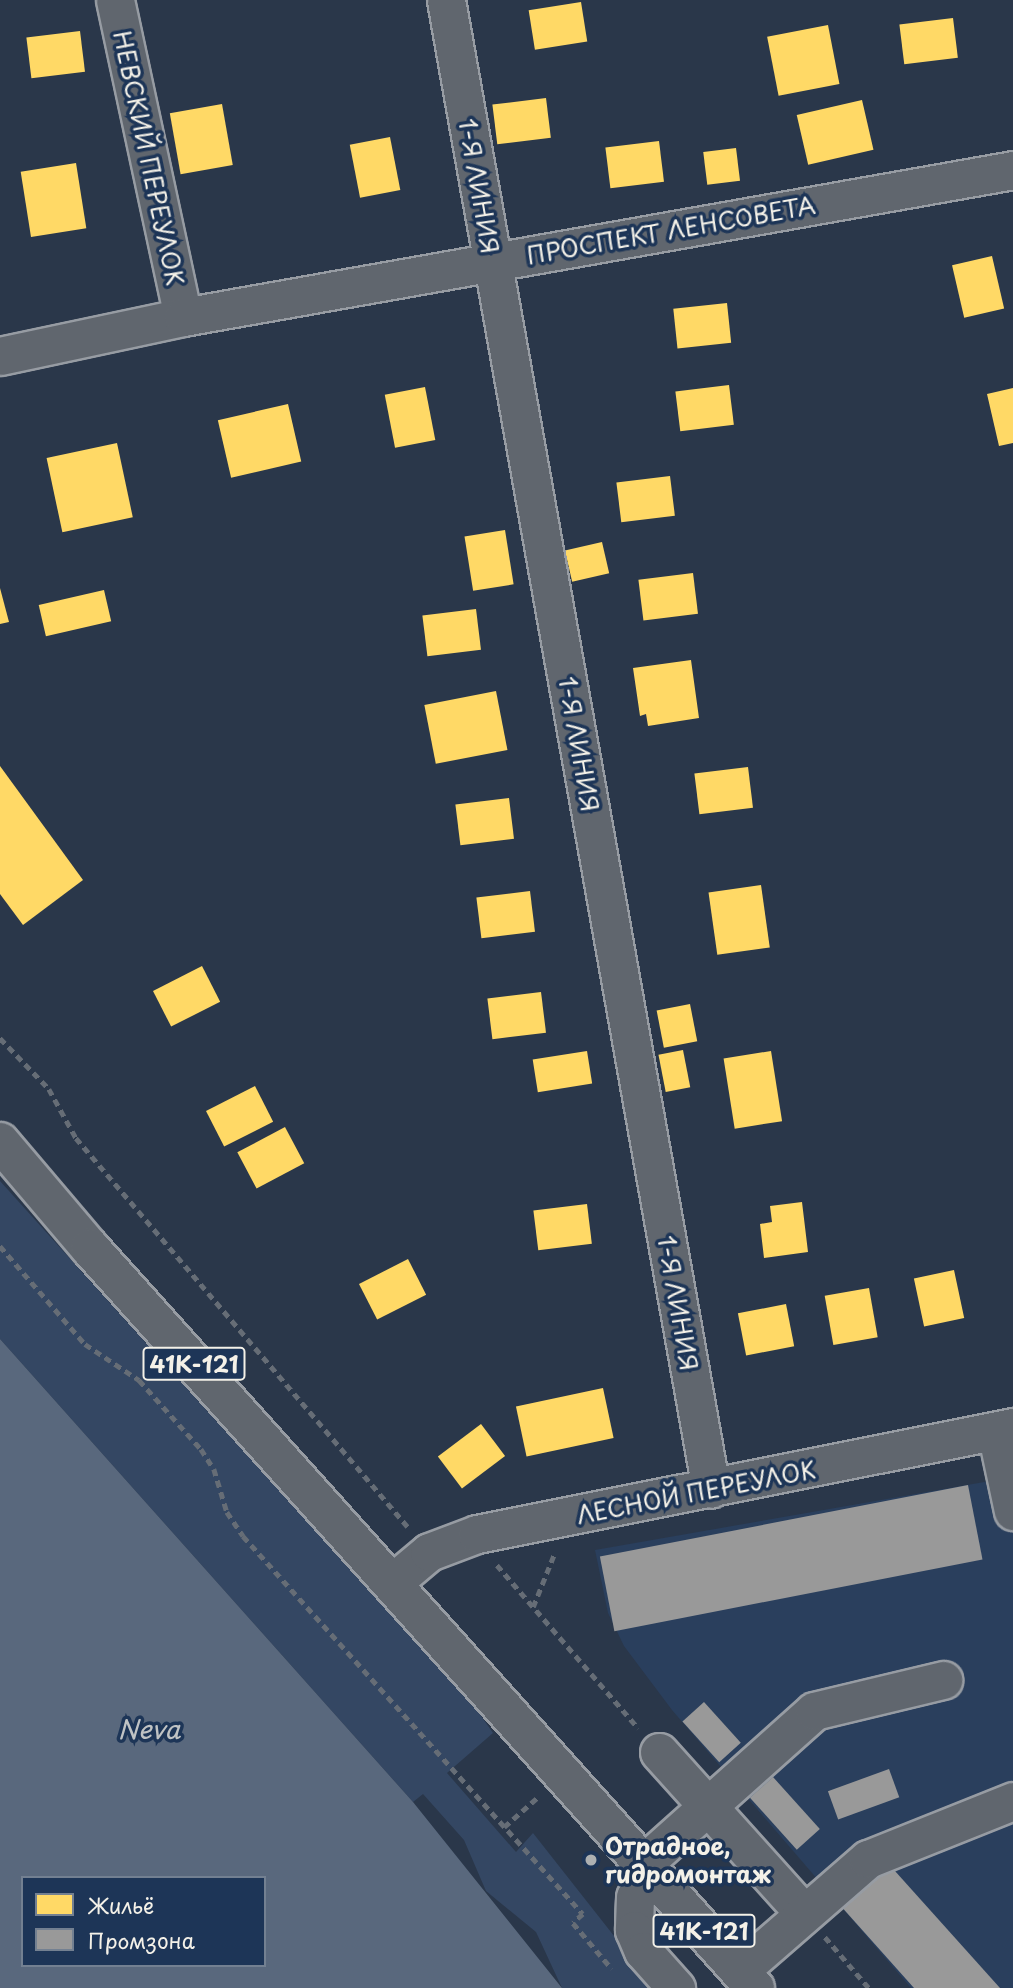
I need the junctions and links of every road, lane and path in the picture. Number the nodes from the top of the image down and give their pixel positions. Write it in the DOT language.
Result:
graph roads {
  1 [pos="115,0"];
  2 [pos="446,0"];
  3 [pos="1013,170"];
  4 [pos="492,262"];
  5 [pos="183,317"];
  6 [pos="0,356"];
  7 [pos="0,1038"];
  8 [pos="0,1142"];
  9 [pos="0,1245"];
  10 [pos="1005,1429"];
  11 [pos="712,1489"];
  12 [pos="1013,1511"];
  13 [pos="584,1515"];
  14 [pos="477,1534"];
  15 [pos="429,1552"];
  16 [pos="392,1583"];
  17 [pos="533,1607"];
  18 [pos="943,1680"];
  19 [pos="659,1752"];
  20 [pos="1013,1801"];
  21 [pos="706,1805"];
  22 [pos="648,1869"];
  23 [pos="804,1913"];
  24 [pos="620,1979"];
  25 [pos="747,1979"];
  26 [pos="676,1988"];
  27 [pos="869,1988"];
  1 -- 5 [label="street, НЕВСКИЙ ПЕРЕУЛОК"];
  2 -- 4 [label="street, 1-Я ЛИНИЯ"];
  3 -- 4 [label="street, ПРОСПЕКТ ЛЕНСОВЕТА"];
  4 -- 5 [label="street, ПРОСПЕКТ ЛЕНСОВЕТА"];
  4 -- 11 [label="street, 1-Я ЛИНИЯ"];
  5 -- 6 [label="street, ПРОСПЕКТ ЛЕНСОВЕТА"];
  7 -- 15 [label="path"];
  8 -- 16 [label="main road, 41К-121"];
  9 -- 24 [label="path"];
  10 -- 11 [label="street, ЛЕСНОЙ ПЕРЕУЛОК"];
  10 -- 12 [label="street"];
  11 -- 13 [label="street, ЛЕСНОЙ ПЕРЕУЛОК"];
  13 -- 14 [label="street, ЛЕСНОЙ ПЕРЕУЛОК"];
  13 -- 17 [label="path"];
  14 -- 15 [label="street, ЛЕСНОЙ ПЕРЕУЛОК"];
  14 -- 17 [label="path"];
  15 -- 16 [label="street, ЛЕСНОЙ ПЕРЕУЛОК"];
  16 -- 22 [label="main road, 41К-121"];
  17 -- 19 [label="path"];
  18 -- 21 [label="street"];
  19 -- 21 [label="street"];
  20 -- 23 [label="street"];
  21 -- 22 [label="street"];
  21 -- 23 [label="street"];
  22 -- 25 [label="main road, 41К-121"];
  22 -- 26 [label="street"];
  23 -- 25 [label="street"];
  23 -- 27 [label="path"];
}
